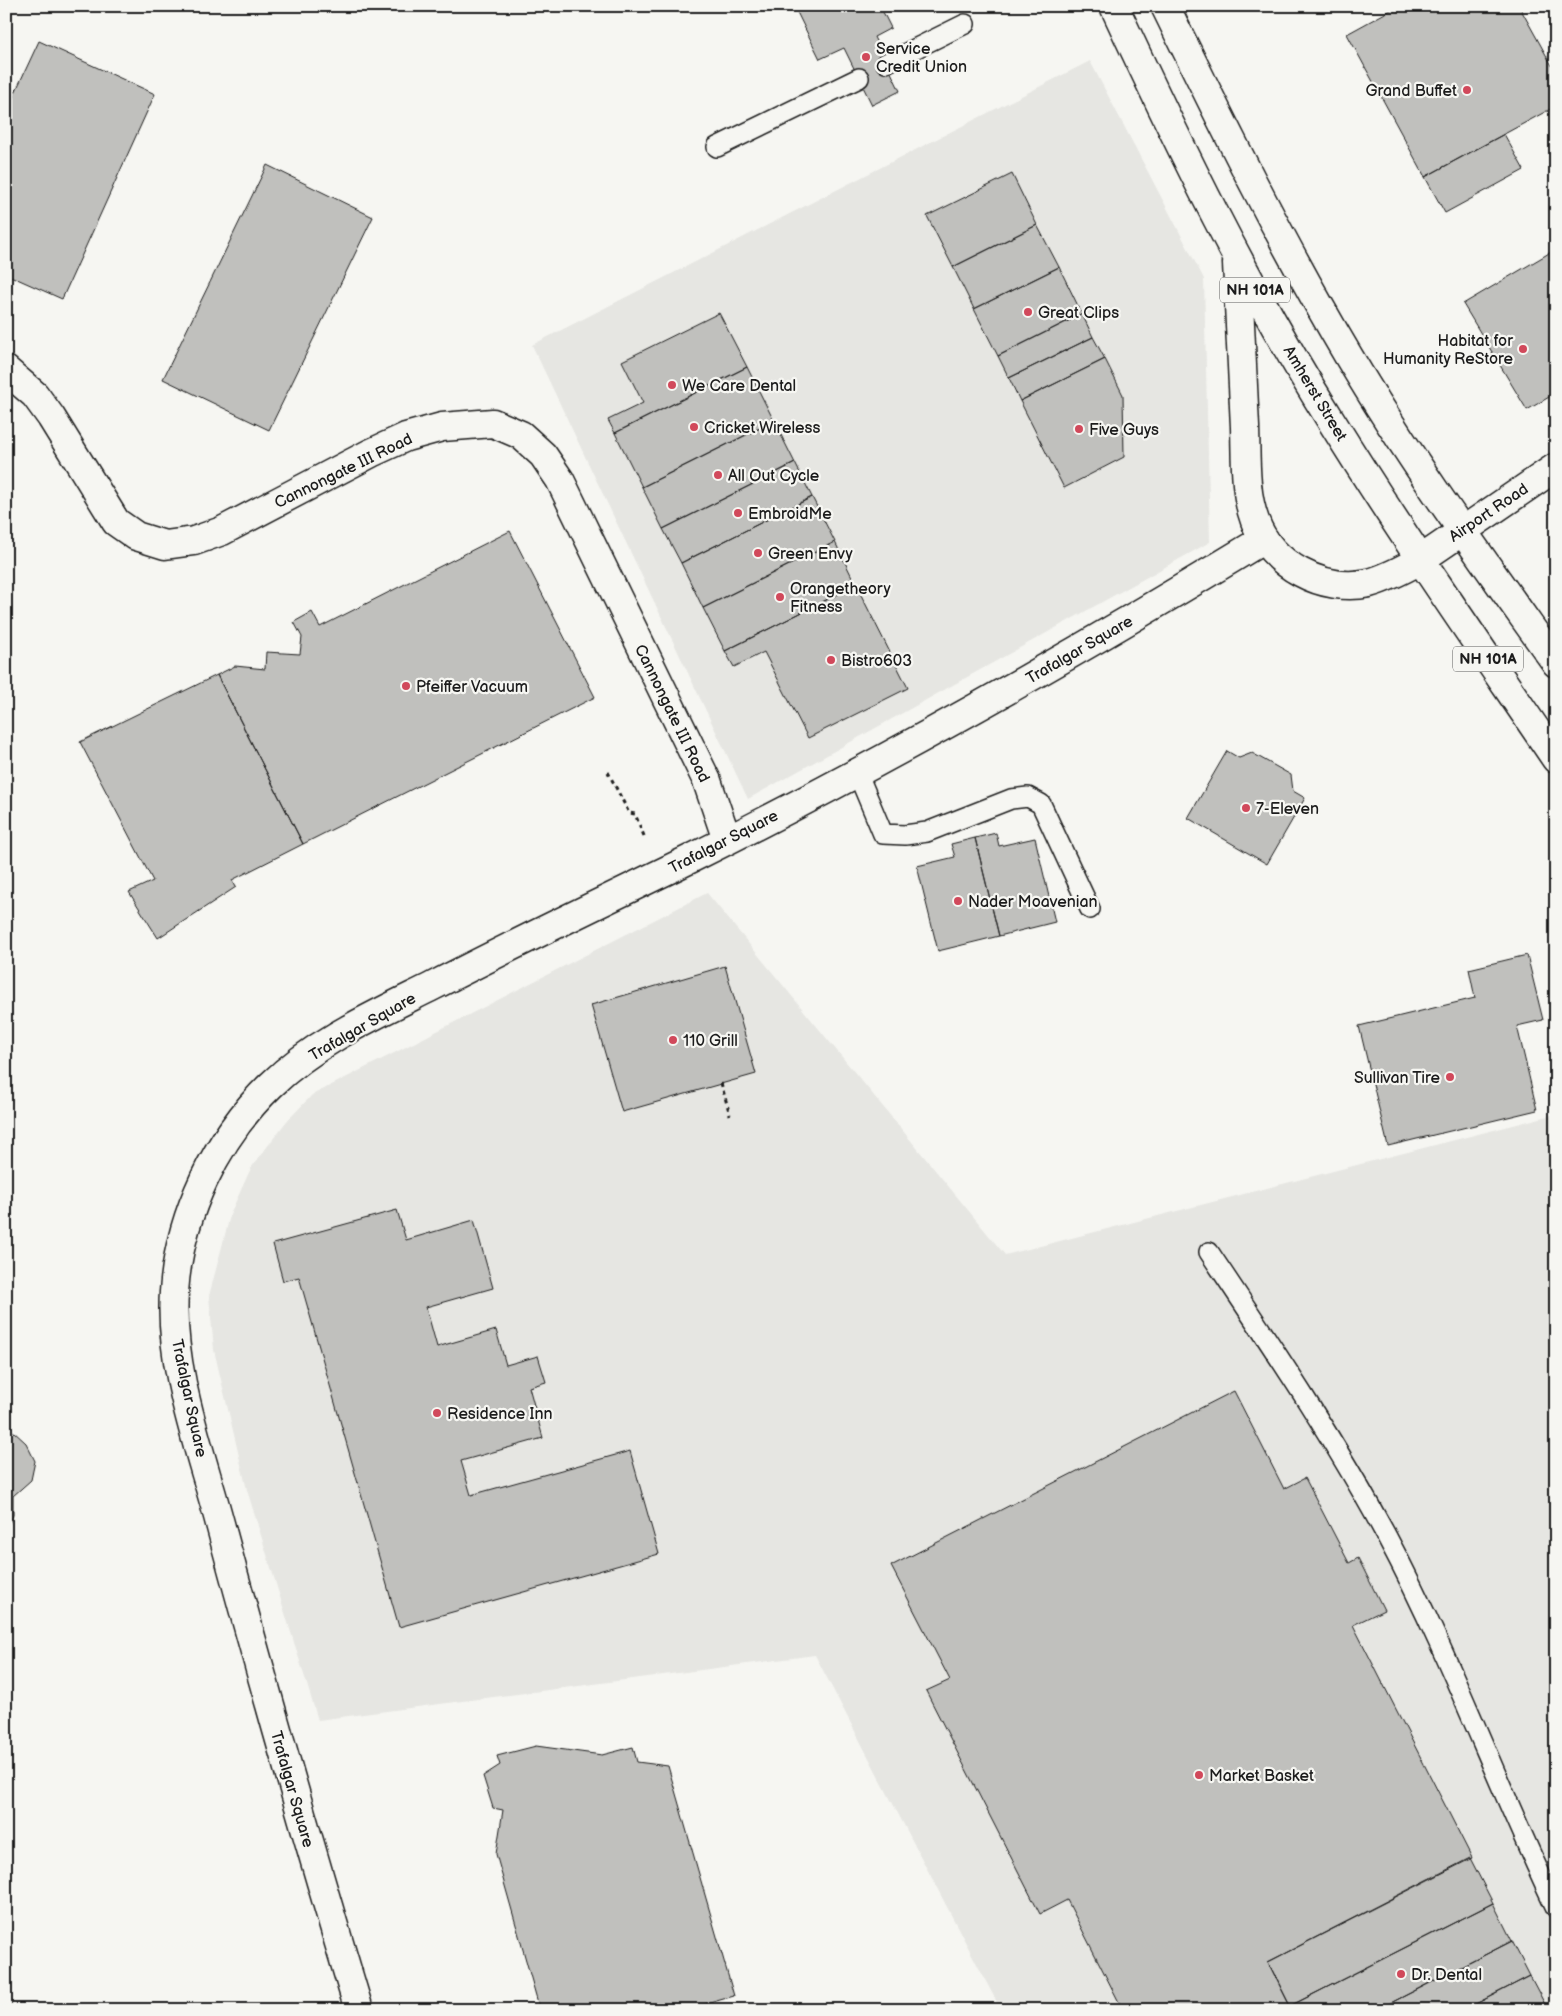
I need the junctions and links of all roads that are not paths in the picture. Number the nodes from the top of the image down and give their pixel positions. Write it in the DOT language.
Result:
graph roads {
  1 [pos="1114,6"];
  2 [pos="1165,6"];
  3 [pos="965,24"];
  4 [pos="886,63"];
  5 [pos="859,78"];
  6 [pos="717,147"];
  7 [pos="1237,255"];
  8 [pos="6,370"];
  9 [pos="1556,467"];
  10 [pos="1463,530"];
  11 [pos="1264,539"];
  12 [pos="1420,560"];
  13 [pos="1556,663"];
  14 [pos="1556,759"];
  15 [pos="857,772"];
  16 [pos="727,840"];
  17 [pos="1090,909"];
  18 [pos="1208,1252"];
  19 [pos="1556,1908"];
  20 [pos="359,2010"];
  1 -- 7 [label="main road, Amherst Street / NH 101A"];
  2 -- 10 [label="main road, NH 101A"];
  3 -- 4 [label="lane"];
  5 -- 6 [label="lane"];
  7 -- 11 [label="main road, Airport Road"];
  7 -- 12 [label="main road, Amherst Street / NH 101A"];
  8 -- 16 [label="main road, Cannongate III Road"];
  9 -- 10 [label="main road, Airport Road"];
  10 -- 12 [label="main road, Airport Road"];
  10 -- 13 [label="main road, NH 101A"];
  11 -- 12 [label="main road, Airport Road"];
  11 -- 15 [label="main road, Trafalgar Square"];
  12 -- 14 [label="main road, Amherst Street / NH 101A"];
  15 -- 16 [label="main road, Trafalgar Square"];
  15 -- 17 [label="lane"];
  16 -- 20 [label="main road, Trafalgar Square"];
  18 -- 19 [label="lane"];
}
